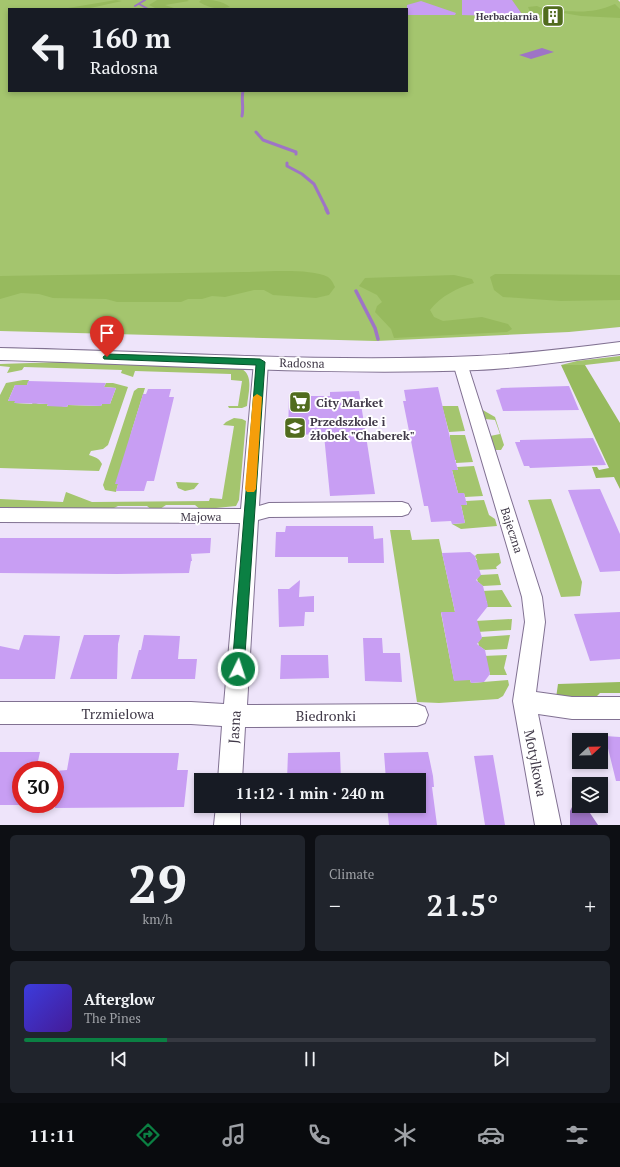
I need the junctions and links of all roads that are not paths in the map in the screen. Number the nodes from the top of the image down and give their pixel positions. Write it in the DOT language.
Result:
graph roads {
  1 [pos="620,348"];
  2 [pos="0,354"];
  3 [pos="260,362"];
  4 [pos="460,363"];
  5 [pos="402,509"];
  6 [pos="0,516"];
  7 [pos="249,516"];
  8 [pos="524,701"];
  9 [pos="620,708"];
  10 [pos="0,713"];
  11 [pos="417,715"];
  12 [pos="235,716"];
  13 [pos="231,773"];
  14 [pos="228,813"];
  15 [pos="227,825"];
  16 [pos="548,825"];
  1 -- 4 [label="street, Radosna"];
  2 -- 3 [label="street, Radosna"];
  3 -- 4 [label="street, Radosna"];
  3 -- 7 [label="street, Jasna"];
  4 -- 8 [label="street, Bajeczna"];
  5 -- 7 [label="street, Majowa"];
  6 -- 7 [label="street, Majowa"];
  7 -- 12 [label="street, Jasna"];
  8 -- 9 [label="street"];
  8 -- 16 [label="street, Motylkowa"];
  10 -- 12 [label="street, Trzmielowa"];
  11 -- 12 [label="street, Biedronki"];
  12 -- 13 [label="street, Jasna"];
  14 -- 15 [label="street"];
}
